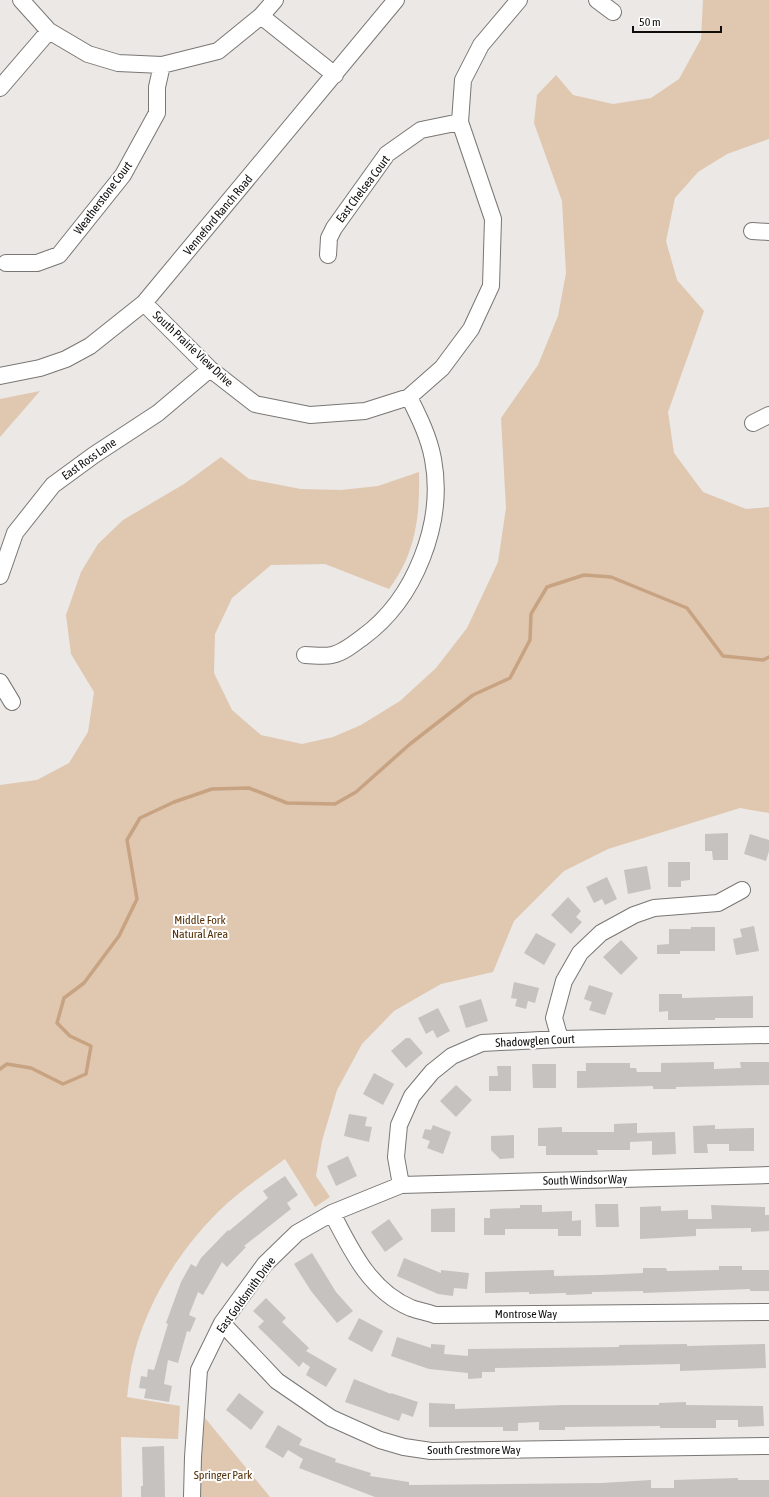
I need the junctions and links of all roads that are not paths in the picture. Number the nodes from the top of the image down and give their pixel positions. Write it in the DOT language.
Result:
graph roads {
  1 [pos="21,0"];
  2 [pos="275,0"];
  3 [pos="396,0"];
  4 [pos="519,0"];
  5 [pos="597,0"];
  6 [pos="613,12"];
  7 [pos="261,16"];
  8 [pos="49,31"];
  9 [pos="162,65"];
  10 [pos="335,74"];
  11 [pos="0,88"];
  12 [pos="460,122"];
  13 [pos="752,231"];
  14 [pos="769,232"];
  15 [pos="328,254"];
  16 [pos="6,263"];
  17 [pos="144,303"];
  18 [pos="210,369"];
  19 [pos="0,376"];
  20 [pos="409,397"];
  21 [pos="769,414"];
  22 [pos="753,423"];
  23 [pos="0,576"];
  24 [pos="305,655"];
  25 [pos="0,682"];
  26 [pos="12,702"];
  27 [pos="742,890"];
  28 [pos="769,1035"];
  29 [pos="560,1039"];
  30 [pos="769,1175"];
  31 [pos="401,1185"];
  32 [pos="332,1213"];
  33 [pos="769,1312"];
  34 [pos="222,1323"];
  35 [pos="769,1446"];
  36 [pos="192,1497"];
  1 -- 8 [label="street"];
  2 -- 7 [label="street"];
  3 -- 10 [label="street, Venneford Ranch Road"];
  4 -- 12 [label="street, South Prairie View Drive"];
  5 -- 6 [label="street"];
  7 -- 9 [label="street"];
  7 -- 10 [label="street"];
  8 -- 9 [label="street"];
  8 -- 11 [label="street"];
  9 -- 16 [label="street, Weatherstone Court"];
  10 -- 17 [label="street, Venneford Ranch Road"];
  12 -- 15 [label="street, East Chelsea Court"];
  12 -- 20 [label="street, South Prairie View Drive"];
  13 -- 14 [label="street"];
  17 -- 18 [label="street, South Prairie View Drive"];
  17 -- 19 [label="street, Venneford Ranch Road"];
  18 -- 20 [label="street, South Prairie View Drive"];
  18 -- 23 [label="street, East Ross Lane"];
  20 -- 24 [label="street"];
  21 -- 22 [label="street"];
  25 -- 26 [label="street"];
  27 -- 29 [label="street"];
  28 -- 29 [label="street, Shadowglen Court"];
  29 -- 31 [label="street, Shadowglen Court"];
  30 -- 31 [label="street, South Windsor Way"];
  31 -- 32 [label="street, East Goldsmith Drive"];
  32 -- 33 [label="street, Montrose Way"];
  32 -- 34 [label="street, East Goldsmith Drive"];
  34 -- 35 [label="street, South Crestmore Way"];
  34 -- 36 [label="street, East Goldsmith Drive"];
}
